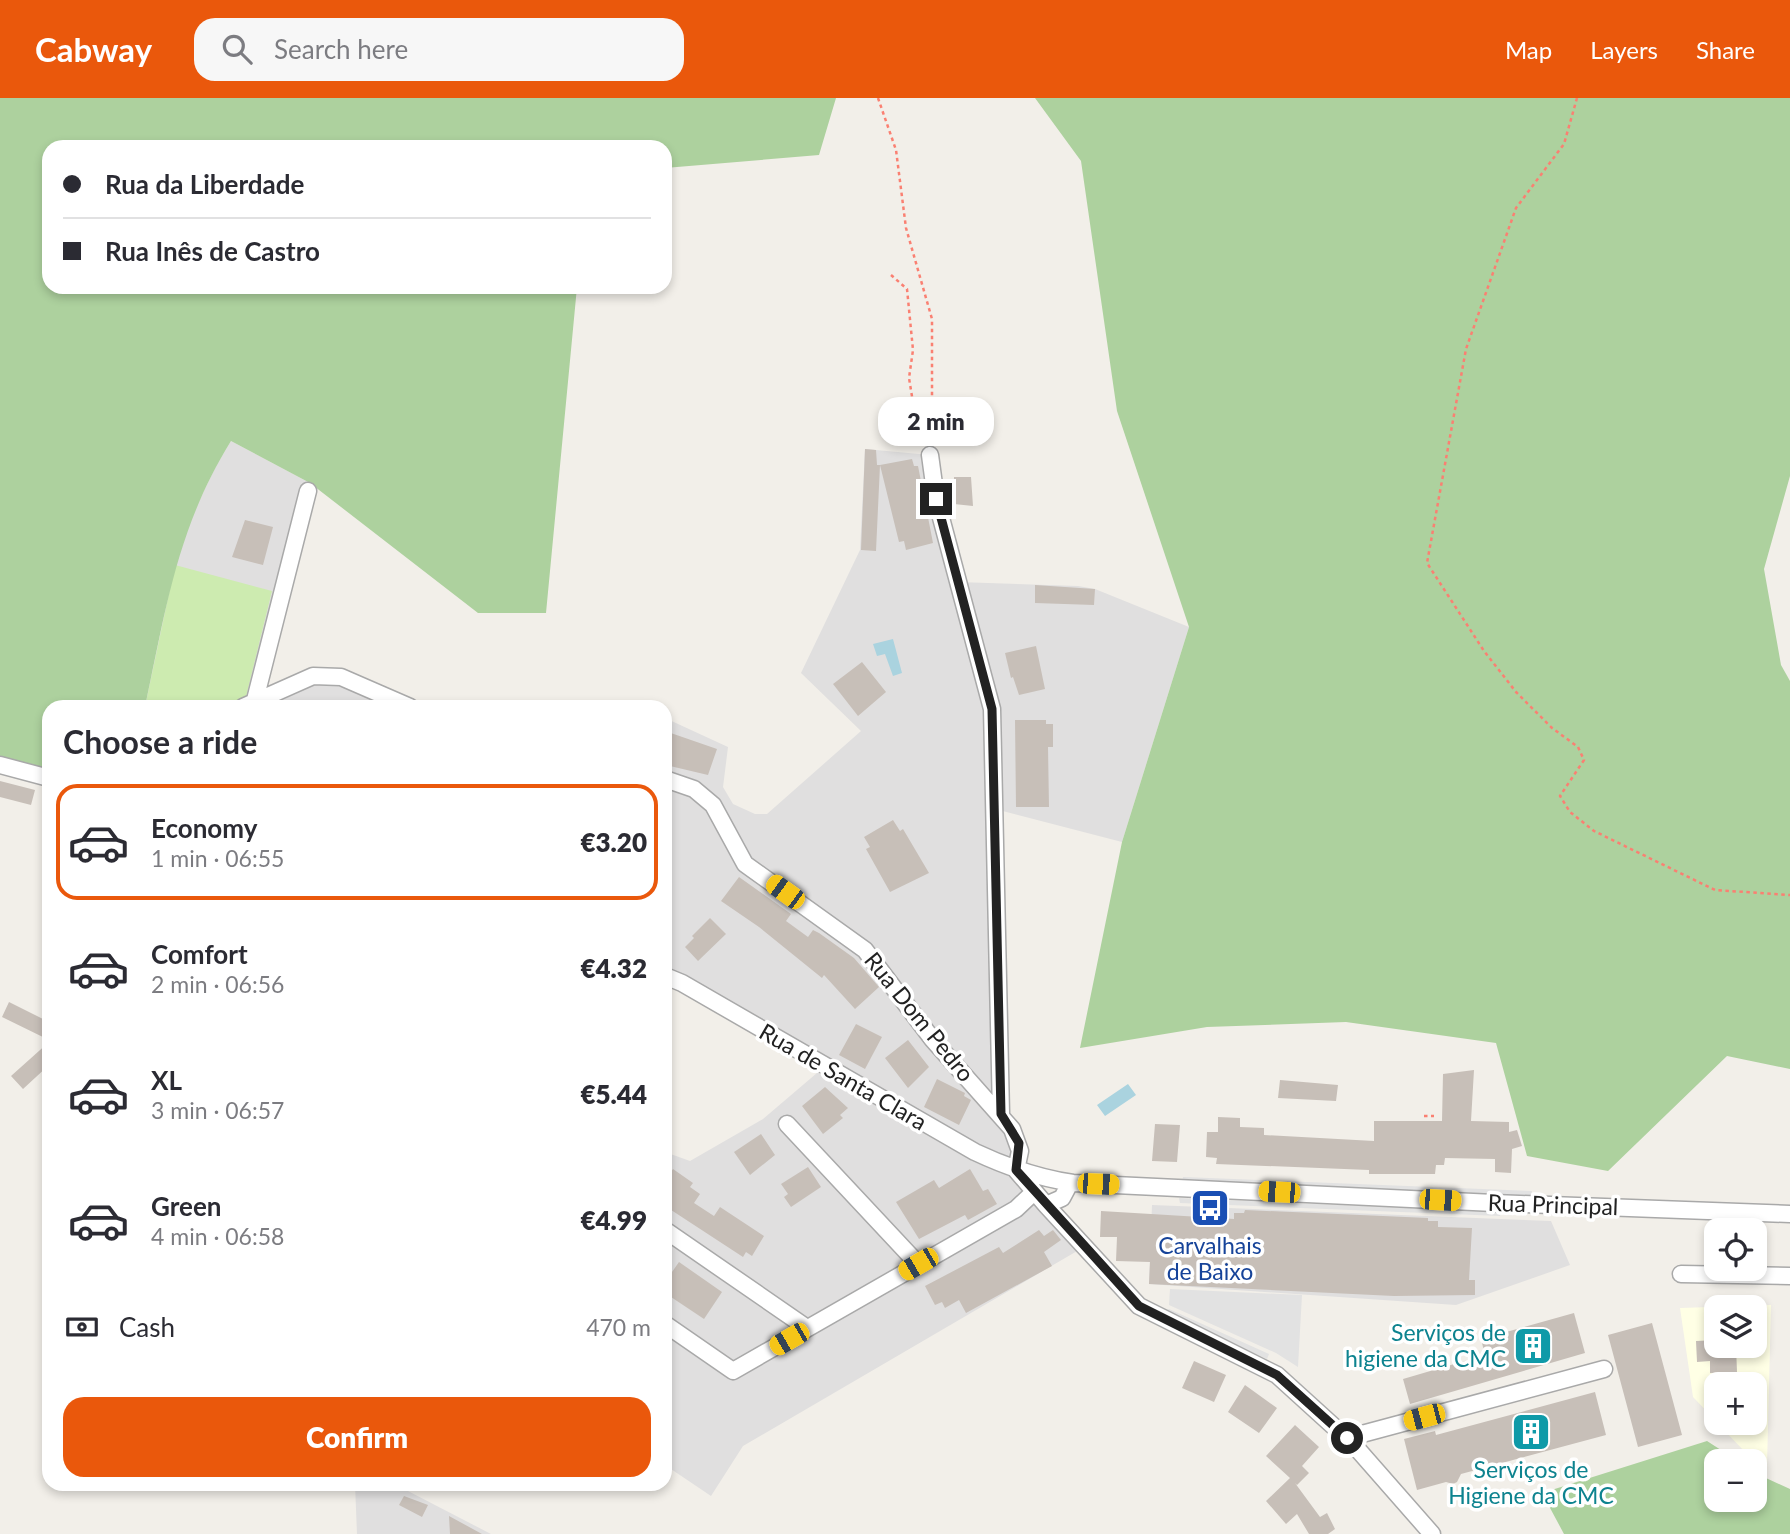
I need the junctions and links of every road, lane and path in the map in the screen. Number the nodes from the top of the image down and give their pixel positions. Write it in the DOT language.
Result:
graph roads {
  1 [pos="878,98"];
  2 [pos="1577,98"];
  3 [pos="891,275"];
  4 [pos="930,455"];
  5 [pos="308,491"];
  6 [pos="250,700"];
  7 [pos="258,700"];
  8 [pos="394,700"];
  9 [pos="0,765"];
  10 [pos="42,776"];
  11 [pos="672,781"];
  12 [pos="1790,895"];
  13 [pos="672,979"];
  14 [pos="1001,1114"];
  15 [pos="1424,1116"];
  16 [pos="1434,1116"];
  17 [pos="787,1124"];
  18 [pos="1020,1171"];
  19 [pos="1070,1183"];
  20 [pos="1034,1192"];
  21 [pos="1046,1205"];
  22 [pos="1790,1214"];
  23 [pos="672,1235"];
  24 [pos="918,1264"];
  25 [pos="1681,1274"];
  26 [pos="1790,1276"];
  27 [pos="807,1328"];
  28 [pos="672,1329"];
  29 [pos="1604,1369"];
  30 [pos="1347,1438"];
  31 [pos="1432,1534"];
  1 -- 4 [label="path"];
  2 -- 12 [label="path"];
  3 -- 4 [label="path"];
  4 -- 14 [label="street"];
  5 -- 6 [label="street"];
  7 -- 8 [label="street"];
  9 -- 10 [label="street"];
  11 -- 14 [label="street, Rua Dom Pedro"];
  13 -- 18 [label="street, Rua de Santa Clara"];
  14 -- 18 [label="street, Rua Dom Pedro"];
  15 -- 16 [label="path"];
  17 -- 24 [label="street"];
  18 -- 19 [label="street, Rua Principal"];
  18 -- 20 [label="street"];
  19 -- 21 [label="street"];
  19 -- 22 [label="street, Rua Principal"];
  20 -- 21 [label="street"];
  20 -- 24 [label="street"];
  21 -- 30 [label="street"];
  23 -- 27 [label="street"];
  24 -- 27 [label="street"];
  25 -- 26 [label="street"];
  27 -- 28 [label="street"];
  29 -- 30 [label="street"];
  30 -- 31 [label="street"];
}
